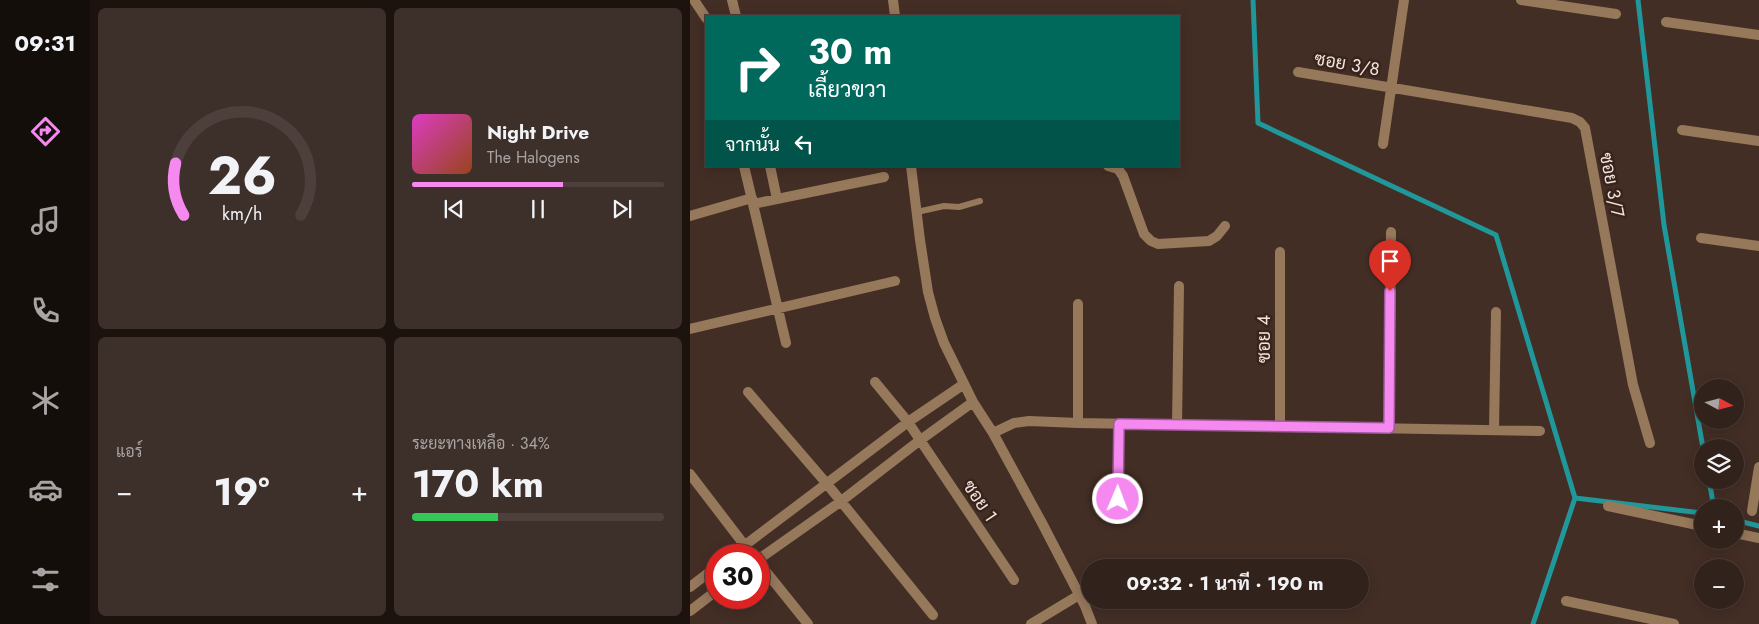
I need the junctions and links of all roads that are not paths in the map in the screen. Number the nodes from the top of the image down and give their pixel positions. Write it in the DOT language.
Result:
graph roads {
  1 [pos="692,0"];
  2 [pos="732,0"];
  3 [pos="893,0"];
  4 [pos="1404,0"];
  5 [pos="1521,0"];
  6 [pos="1616,14"];
  7 [pos="736,15"];
  8 [pos="895,15"];
  9 [pos="705,17"];
  10 [pos="1666,22"];
  11 [pos="1759,34"];
  12 [pos="1298,72"];
  13 [pos="1391,88"];
  14 [pos="1682,130"];
  15 [pos="1759,141"];
  16 [pos="1383,144"];
  17 [pos="744,167"];
  18 [pos="770,167"];
  19 [pos="911,167"];
  20 [pos="1111,167"];
  21 [pos="884,177"];
  22 [pos="777,200"];
  23 [pos="752,201"];
  24 [pos="980,201"];
  25 [pos="917,212"];
  26 [pos="690,216"];
  27 [pos="1225,226"];
  28 [pos="1391,232"];
  29 [pos="1701,238"];
  30 [pos="1759,246"];
  31 [pos="1280,252"];
  32 [pos="895,281"];
  33 [pos="1179,286"];
  34 [pos="1078,304"];
  35 [pos="778,308"];
  36 [pos="1496,312"];
  37 [pos="690,329"];
  38 [pos="786,344"];
  39 [pos="875,382"];
  40 [pos="964,384"];
  41 [pos="748,392"];
  42 [pos="973,402"];
  43 [pos="908,422"];
  44 [pos="1078,423"];
  45 [pos="1119,424"];
  46 [pos="1177,425"];
  47 [pos="1280,426"];
  48 [pos="1389,428"];
  49 [pos="1494,430"];
  50 [pos="1540,431"];
  51 [pos="993,433"];
  52 [pos="919,440"];
  53 [pos="1650,443"];
  54 [pos="1759,467"];
  55 [pos="690,474"];
  56 [pos="827,484"];
  57 [pos="1118,499"];
  58 [pos="840,502"];
  59 [pos="1608,506"];
  60 [pos="1752,511"];
  61 [pos="1694,524"];
  62 [pos="1744,535"];
  63 [pos="1759,538"];
  64 [pos="742,544"];
  65 [pos="747,544"];
  66 [pos="770,553"];
  67 [pos="705,575"];
  68 [pos="770,575"];
  69 [pos="1014,580"];
  70 [pos="690,587"];
  71 [pos="1079,595"];
  72 [pos="705,599"];
  73 [pos="1566,601"];
  74 [pos="690,611"];
  75 [pos="933,615"];
  76 [pos="808,624"];
  77 [pos="1031,624"];
  78 [pos="1092,624"];
  79 [pos="1674,624"];
  1 -- 9 [label="street"];
  2 -- 7 [label="street"];
  3 -- 8 [label="street"];
  4 -- 13 [label="street"];
  5 -- 6 [label="street"];
  10 -- 11 [label="street"];
  12 -- 13 [label="street, ซอย 3/8"];
  13 -- 16 [label="street"];
  13 -- 53 [label="street, ซอย 3/7"];
  14 -- 15 [label="street"];
  17 -- 23 [label="street"];
  18 -- 22 [label="street"];
  19 -- 25 [label="street"];
  20 -- 27 [label="street"];
  21 -- 22 [label="street"];
  22 -- 23 [label="street"];
  23 -- 26 [label="street"];
  23 -- 35 [label="street"];
  24 -- 25 [label="lane"];
  25 -- 40 [label="street"];
  28 -- 48 [label="street"];
  29 -- 30 [label="street"];
  31 -- 47 [label="street, ซอย 4"];
  32 -- 35 [label="street"];
  33 -- 46 [label="street"];
  34 -- 44 [label="street"];
  35 -- 37 [label="street"];
  35 -- 38 [label="street"];
  36 -- 49 [label="street"];
  39 -- 43 [label="street, ซอย 1"];
  40 -- 42 [label="street"];
  40 -- 43 [label="street"];
  41 -- 56 [label="street"];
  42 -- 51 [label="street"];
  42 -- 52 [label="street"];
  43 -- 52 [label="street, ซอย 1"];
  43 -- 56 [label="street"];
  44 -- 45 [label="street"];
  44 -- 51 [label="street"];
  45 -- 46 [label="street"];
  45 -- 57 [label="street"];
  46 -- 47 [label="street"];
  47 -- 48 [label="street"];
  48 -- 49 [label="street"];
  49 -- 50 [label="street"];
  51 -- 71 [label="street"];
  52 -- 58 [label="street"];
  52 -- 69 [label="street, ซอย 1"];
  54 -- 60 [label="street"];
  55 -- 64 [label="street"];
  56 -- 58 [label="street"];
  56 -- 65 [label="street"];
  58 -- 66 [label="street"];
  58 -- 75 [label="street"];
  59 -- 61 [label="street"];
  62 -- 63 [label="street"];
  67 -- 70 [label="street"];
  68 -- 76 [label="street"];
  71 -- 77 [label="street"];
  71 -- 78 [label="street"];
  72 -- 74 [label="street"];
  73 -- 79 [label="street"];
}
